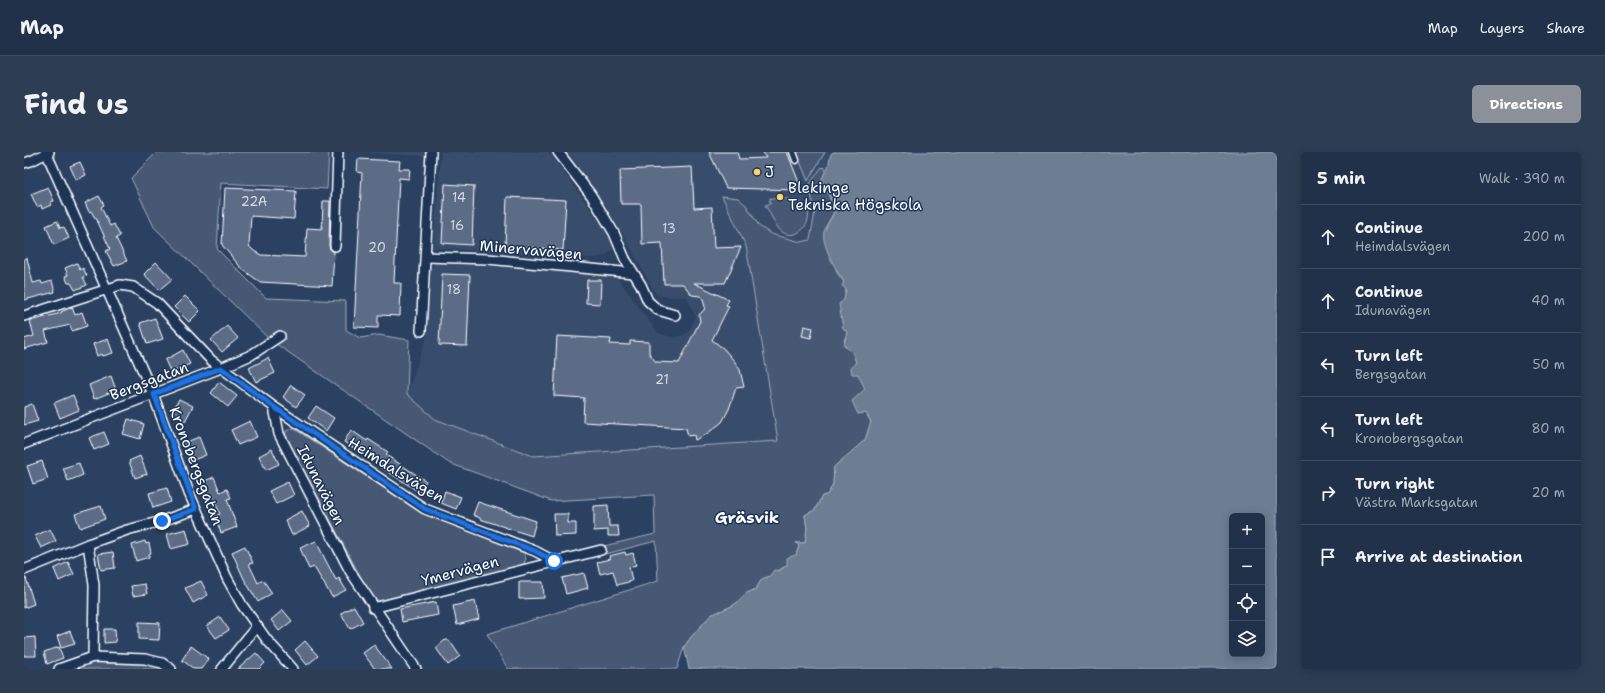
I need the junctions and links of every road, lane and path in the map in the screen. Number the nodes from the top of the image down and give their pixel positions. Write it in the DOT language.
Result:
graph roads {
  1 [pos="47,152"];
  2 [pos="338,152"];
  3 [pos="431,152"];
  4 [pos="558,152"];
  5 [pos="793,152"];
  6 [pos="796,160"];
  7 [pos="24,163"];
  8 [pos="334,246"];
  9 [pos="426,257"];
  10 [pos="633,273"];
  11 [pos="108,289"];
  12 [pos="675,315"];
  13 [pos="24,316"];
  14 [pos="421,331"];
  15 [pos="280,336"];
  16 [pos="221,368"];
  17 [pos="154,394"];
  18 [pos="274,407"];
  19 [pos="24,444"];
  20 [pos="196,509"];
  21 [pos="88,544"];
  22 [pos="601,550"];
  23 [pos="554,561"];
  24 [pos="24,570"];
  25 [pos="373,608"];
  26 [pos="257,626"];
  27 [pos="93,657"];
  28 [pos="59,669"];
  29 [pos="171,669"];
  30 [pos="222,669"];
  31 [pos="293,669"];
  32 [pos="416,669"];
  1 -- 7 [label="street"];
  1 -- 11 [label="street, Kronobergsgatan"];
  2 -- 8 [label="street"];
  3 -- 9 [label="street"];
  4 -- 10 [label="street"];
  5 -- 6 [label="street"];
  9 -- 10 [label="street, Minervavägen"];
  9 -- 14 [label="street"];
  10 -- 12 [label="street"];
  11 -- 13 [label="street"];
  11 -- 16 [label="street"];
  11 -- 17 [label="street, Kronobergsgatan"];
  15 -- 16 [label="street, Bergsgatan"];
  16 -- 17 [label="street, Bergsgatan"];
  16 -- 18 [label="street"];
  17 -- 19 [label="street, Bergsgatan"];
  17 -- 20 [label="street, Kronobergsgatan"];
  18 -- 23 [label="street, Heimdalsvägen"];
  18 -- 25 [label="street, Idunavägen"];
  20 -- 21 [label="street"];
  20 -- 26 [label="street, Kronobergsgatan"];
  21 -- 24 [label="street"];
  21 -- 27 [label="street"];
  22 -- 23 [label="street, Ymervägen"];
  23 -- 25 [label="street, Ymervägen"];
  25 -- 32 [label="street, Idunavägen"];
  26 -- 30 [label="street"];
  26 -- 31 [label="street, Kronobergsgatan"];
  27 -- 28 [label="street"];
  27 -- 29 [label="street"];
}
